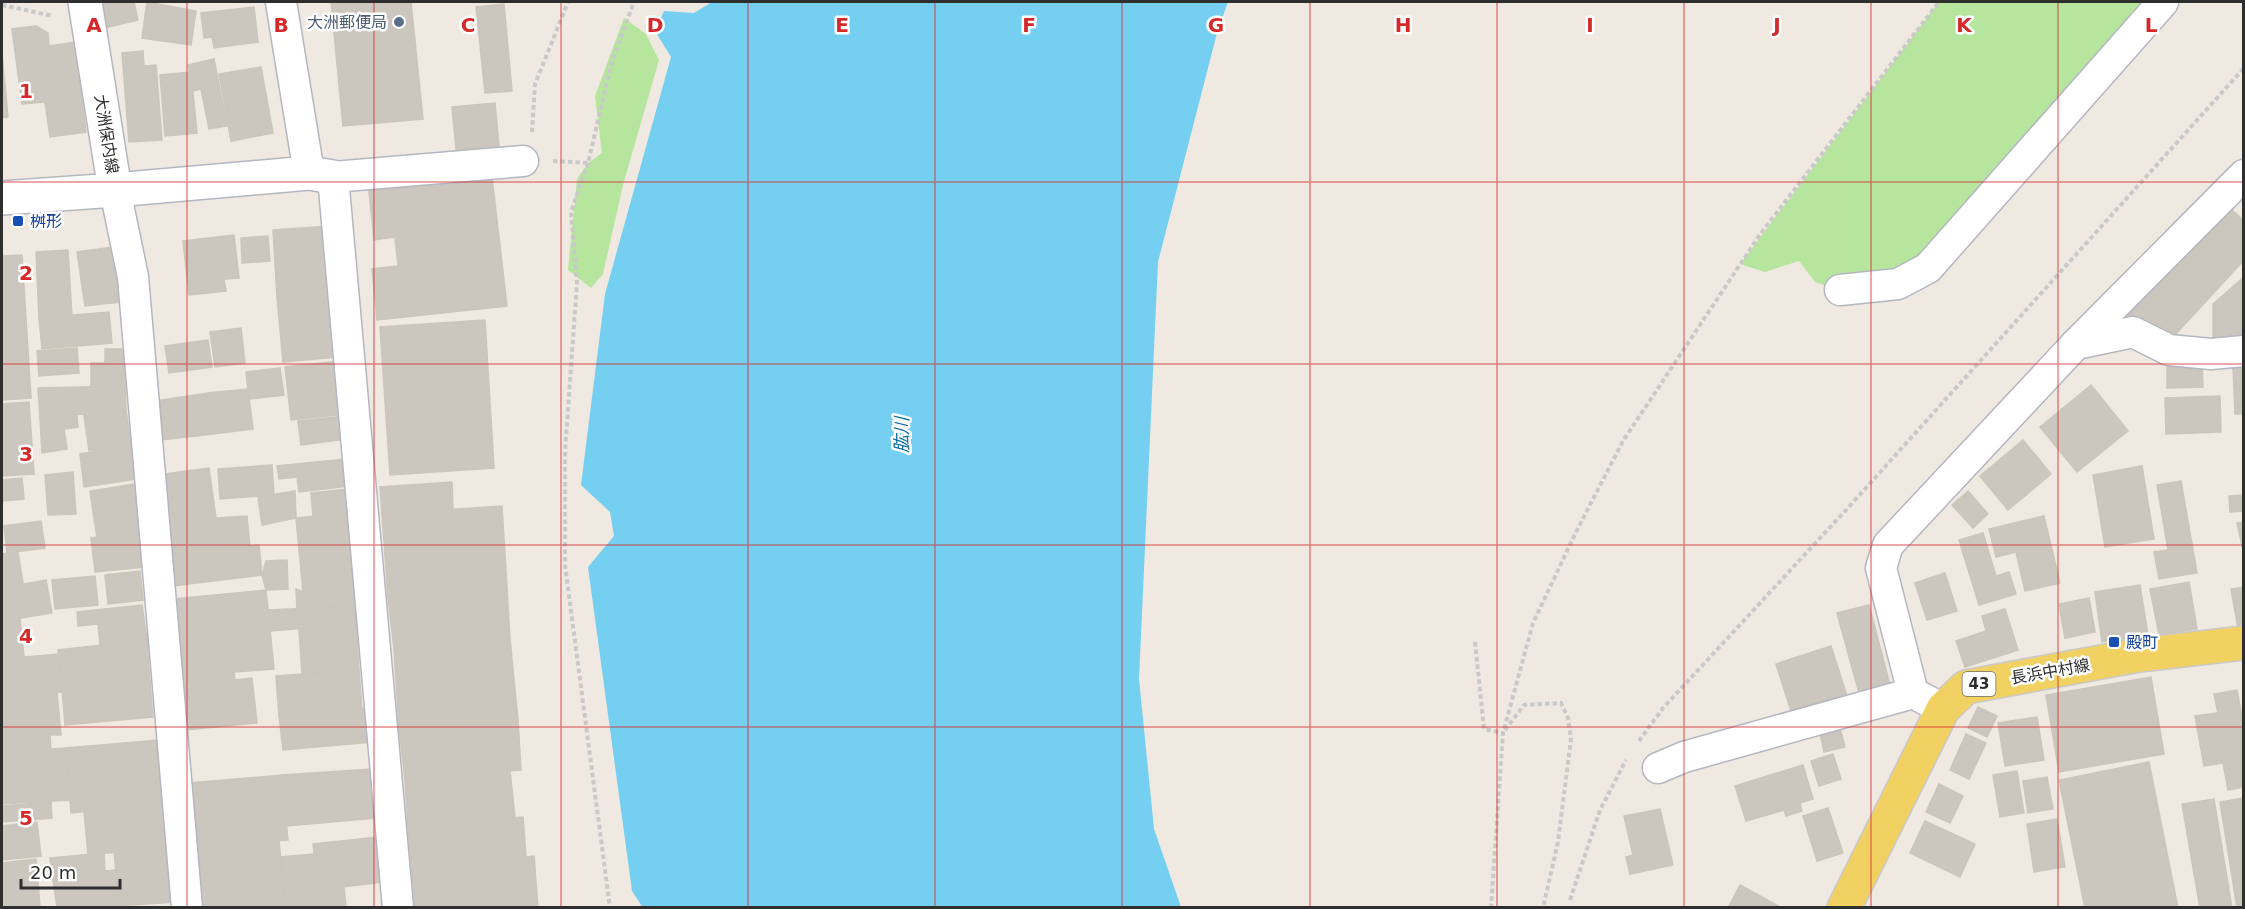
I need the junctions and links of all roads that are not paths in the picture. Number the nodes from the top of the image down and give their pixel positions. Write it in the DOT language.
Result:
graph roads {
  1 [pos="281,2"];
  2 [pos="2163,2"];
  3 [pos="87,12"];
  4 [pos="527,148"];
  5 [pos="2242,171"];
  6 [pos="321,175"];
  7 [pos="115,190"];
  8 [pos="2,198"];
  9 [pos="1840,290"];
  10 [pos="2076,344"];
  11 [pos="2244,351"];
  12 [pos="2244,643"];
  13 [pos="1913,693"];
  14 [pos="1943,710"];
  15 [pos="1658,768"];
  16 [pos="187,908"];
  17 [pos="398,908"];
  18 [pos="1844,908"];
  1 -- 6 [label="street"];
  2 -- 9 [label="street"];
  3 -- 7 [label="main road, 大洲保内線"];
  4 -- 6 [label="street"];
  5 -- 10 [label="street"];
  6 -- 7 [label="main road"];
  6 -- 17 [label="street"];
  7 -- 8 [label="main road, 大洲保内線"];
  7 -- 16 [label="street"];
  10 -- 11 [label="street"];
  10 -- 13 [label="street"];
  12 -- 14 [label="main road, 長浜中村線 / 43"];
  13 -- 14 [label="street"];
  13 -- 15 [label="street"];
  14 -- 18 [label="main road, 長浜中村線 / 43"];
}
